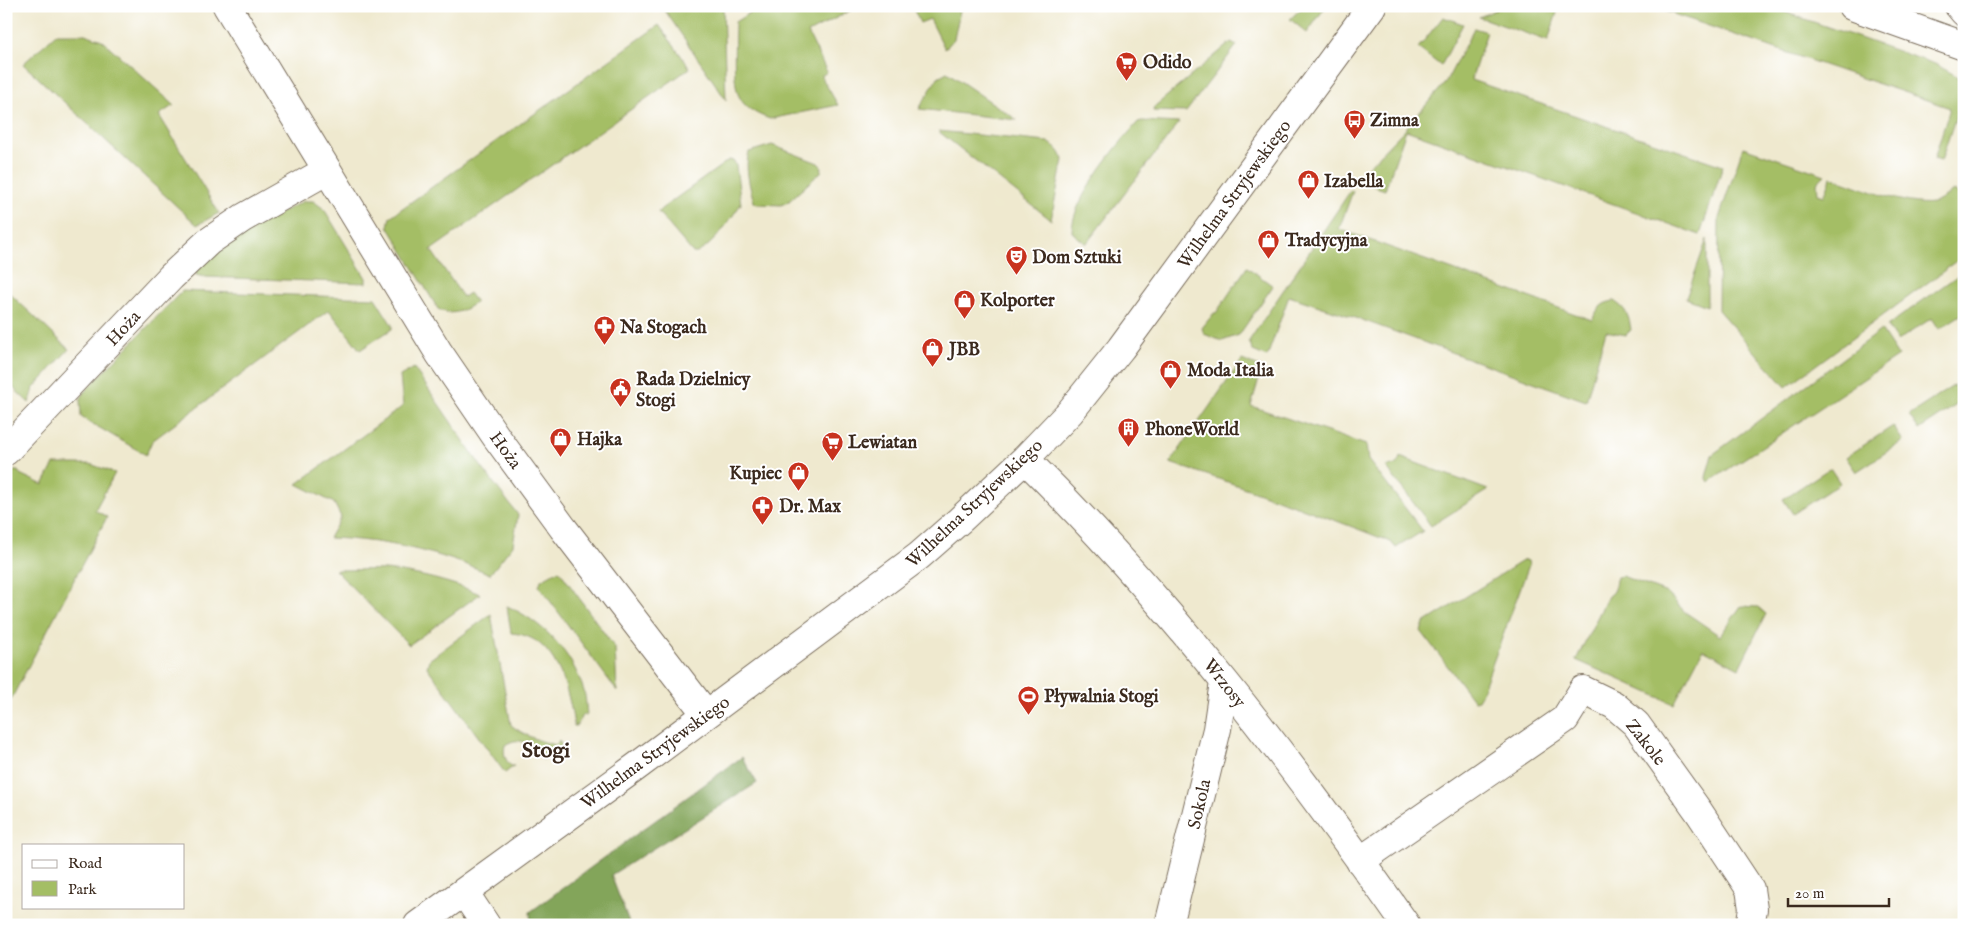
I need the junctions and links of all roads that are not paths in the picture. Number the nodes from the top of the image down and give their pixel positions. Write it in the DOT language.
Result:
graph roads {
  1 [pos="227,6"];
  2 [pos="1372,6"];
  3 [pos="1852,6"];
  4 [pos="1959,6"];
  5 [pos="1964,12"];
  6 [pos="1964,46"];
  7 [pos="326,171"];
  8 [pos="6,451"];
  9 [pos="1025,459"];
  10 [pos="1224,682"];
  11 [pos="706,714"];
  12 [pos="1360,861"];
  13 [pos="464,892"];
  14 [pos="418,925"];
  15 [pos="486,925"];
  16 [pos="1169,925"];
  17 [pos="1406,925"];
  18 [pos="1750,925"];
  1 -- 7 [label="street, Hoża"];
  2 -- 9 [label="street, Wilhelma Stryjewskiego"];
  3 -- 6 [label="street"];
  4 -- 5 [label="street"];
  7 -- 8 [label="street, Hoża"];
  7 -- 11 [label="street, Hoża"];
  9 -- 10 [label="street, Wrzosy"];
  9 -- 11 [label="street, Wilhelma Stryjewskiego"];
  10 -- 12 [label="street, Wrzosy"];
  10 -- 16 [label="street, Sokola"];
  11 -- 13 [label="street, Wilhelma Stryjewskiego"];
  12 -- 17 [label="street, Wrzosy"];
  12 -- 18 [label="street, Zakole"];
  13 -- 14 [label="street, Wilhelma Stryjewskiego"];
  13 -- 15 [label="street"];
}
